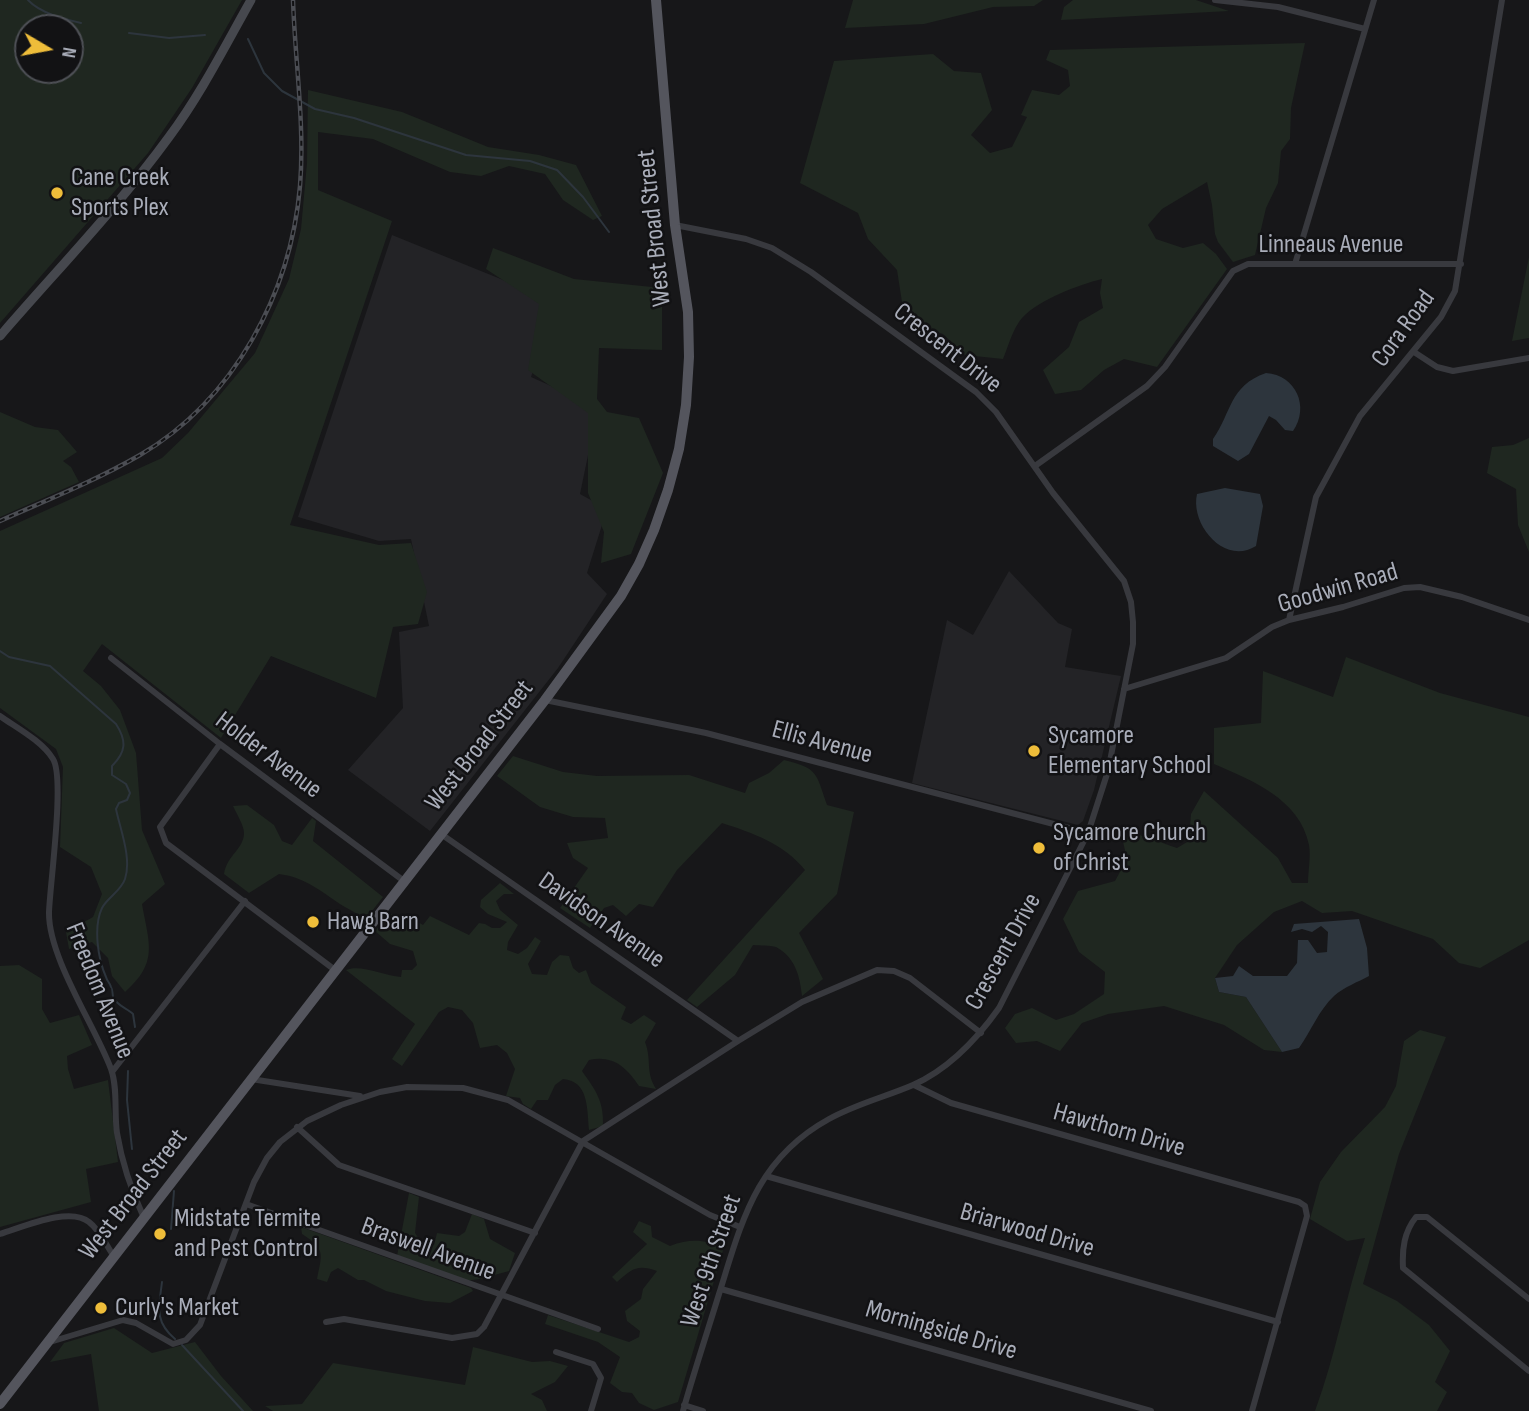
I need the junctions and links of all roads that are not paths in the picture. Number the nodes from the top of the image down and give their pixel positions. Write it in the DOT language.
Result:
graph roads {
  1 [pos="251,0"];
  2 [pos="656,0"];
  3 [pos="1215,0"];
  4 [pos="1374,0"];
  5 [pos="1502,0"];
  6 [pos="1275,3"];
  7 [pos="1365,29"];
  8 [pos="675,225"];
  9 [pos="1295,264"];
  10 [pos="1461,264"];
  11 [pos="0,336"];
  12 [pos="1414,352"];
  13 [pos="1529,358"];
  14 [pos="1035,466"];
  15 [pos="1289,620"];
  16 [pos="1529,620"];
  17 [pos="111,659"];
  18 [pos="1125,689"];
  19 [pos="545,700"];
  20 [pos="0,716"];
  21 [pos="220,744"];
  22 [pos="1088,833"];
  23 [pos="441,834"];
  24 [pos="404,881"];
  25 [pos="246,901"];
  26 [pos="335,970"];
  27 [pos="981,1033"];
  28 [pos="738,1041"];
  29 [pos="112,1072"];
  30 [pos="251,1079"];
  31 [pos="914,1085"];
  32 [pos="363,1096"];
  33 [pos="297,1127"];
  34 [pos="583,1141"];
  35 [pos="765,1176"];
  36 [pos="246,1204"];
  37 [pos="145,1218"];
  38 [pos="740,1227"];
  39 [pos="535,1233"];
  40 [pos="0,1234"];
  41 [pos="115,1258"];
  42 [pos="721,1289"];
  43 [pos="500,1296"];
  44 [pos="1529,1299"];
  45 [pos="326,1322"];
  46 [pos="1278,1322"];
  47 [pos="598,1329"];
  48 [pos="49,1342"];
  49 [pos="556,1352"];
  50 [pos="1529,1371"];
  51 [pos="1,1400"];
  52 [pos="683,1408"];
  53 [pos="591,1411"];
  54 [pos="704,1411"];
  55 [pos="1151,1411"];
  56 [pos="1252,1411"];
  1 -- 11 [label="street"];
  2 -- 8 [label="main road, West Broad Street"];
  3 -- 6 [label="street"];
  4 -- 7 [label="street"];
  5 -- 10 [label="street, Cora Road"];
  6 -- 7 [label="street"];
  7 -- 9 [label="street"];
  8 -- 14 [label="street, Crescent Drive"];
  8 -- 19 [label="main road, West Broad Street"];
  9 -- 10 [label="street, Linneaus Avenue"];
  9 -- 14 [label="street, Linneaus Avenue"];
  10 -- 12 [label="street, Cora Road"];
  12 -- 13 [label="street"];
  12 -- 15 [label="street, Cora Road"];
  14 -- 18 [label="street, Crescent Drive"];
  15 -- 16 [label="street, Goodwin Road"];
  15 -- 18 [label="street, Goodwin Road"];
  17 -- 21 [label="street, Holder Avenue"];
  18 -- 22 [label="street, Crescent Drive"];
  19 -- 22 [label="street, Ellis Avenue"];
  19 -- 23 [label="main road, West Broad Street"];
  20 -- 29 [label="street, Freedom Avenue"];
  21 -- 24 [label="street, Holder Avenue"];
  21 -- 25 [label="street"];
  22 -- 27 [label="street, Crescent Drive"];
  23 -- 24 [label="main road, West Broad Street"];
  23 -- 28 [label="street, Davidson Avenue"];
  24 -- 26 [label="main road, West Broad Street"];
  25 -- 26 [label="street"];
  25 -- 29 [label="street"];
  26 -- 30 [label="main road, West Broad Street"];
  27 -- 28 [label="street, Crescent Drive"];
  27 -- 31 [label="street, West 9th Street"];
  28 -- 34 [label="street, Crescent Drive"];
  29 -- 37 [label="street, Freedom Avenue"];
  30 -- 32 [label="street"];
  30 -- 37 [label="main road, West Broad Street"];
  31 -- 35 [label="street, West 9th Street"];
  31 -- 46 [label="street, Hawthorn Drive"];
  32 -- 33 [label="street"];
  32 -- 34 [label="street"];
  33 -- 36 [label="street"];
  33 -- 39 [label="street"];
  34 -- 38 [label="street"];
  34 -- 39 [label="street"];
  35 -- 38 [label="street, West 9th Street"];
  35 -- 46 [label="street, Briarwood Drive"];
  36 -- 43 [label="street, Braswell Avenue"];
  36 -- 48 [label="street"];
  37 -- 41 [label="main road, West Broad Street"];
  38 -- 42 [label="street, West 9th Street"];
  39 -- 43 [label="street"];
  40 -- 41 [label="street"];
  41 -- 48 [label="main road, West Broad Street"];
  42 -- 52 [label="street, West 9th Street"];
  42 -- 55 [label="street, Morningside Drive"];
  43 -- 45 [label="street"];
  43 -- 47 [label="street, Braswell Avenue"];
  44 -- 50 [label="street"];
  46 -- 56 [label="street"];
  48 -- 51 [label="main road, West Broad Street"];
  49 -- 53 [label="street"];
  52 -- 54 [label="street"];
}
